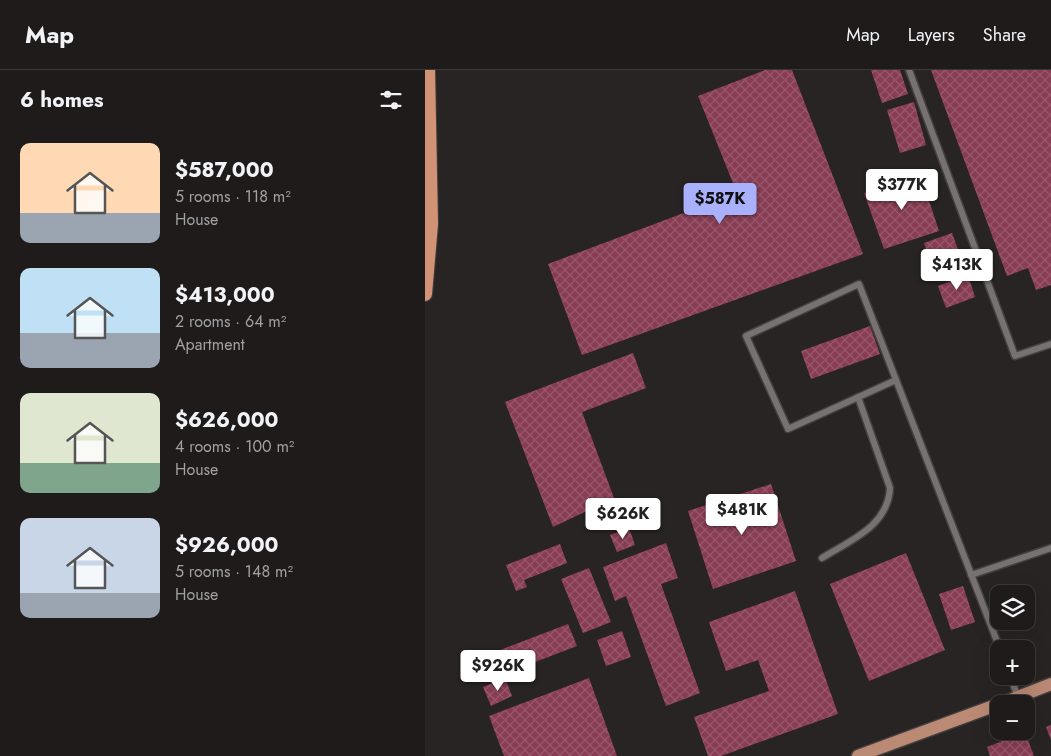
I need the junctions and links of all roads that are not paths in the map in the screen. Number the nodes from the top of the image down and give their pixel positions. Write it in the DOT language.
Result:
graph roads {
  1 [pos="428,70"];
  2 [pos="909,70"];
  3 [pos="425,294"];
  4 [pos="1051,344"];
  5 [pos="896,380"];
  6 [pos="858,397"];
  7 [pos="1051,548"];
  8 [pos="822,558"];
  9 [pos="971,575"];
  10 [pos="996,640"];
  11 [pos="1051,684"];
  12 [pos="1023,695"];
  13 [pos="990,707"];
  14 [pos="858,756"];
  1 -- 3 [label="highway"];
  2 -- 4 [label="lane"];
  5 -- 6 [label="lane"];
  5 -- 6 [label="lane"];
  5 -- 9 [label="lane"];
  6 -- 8 [label="lane"];
  7 -- 9 [label="lane"];
  9 -- 10 [label="lane"];
  11 -- 12 [label="main road"];
  13 -- 14 [label="main road"];
}
